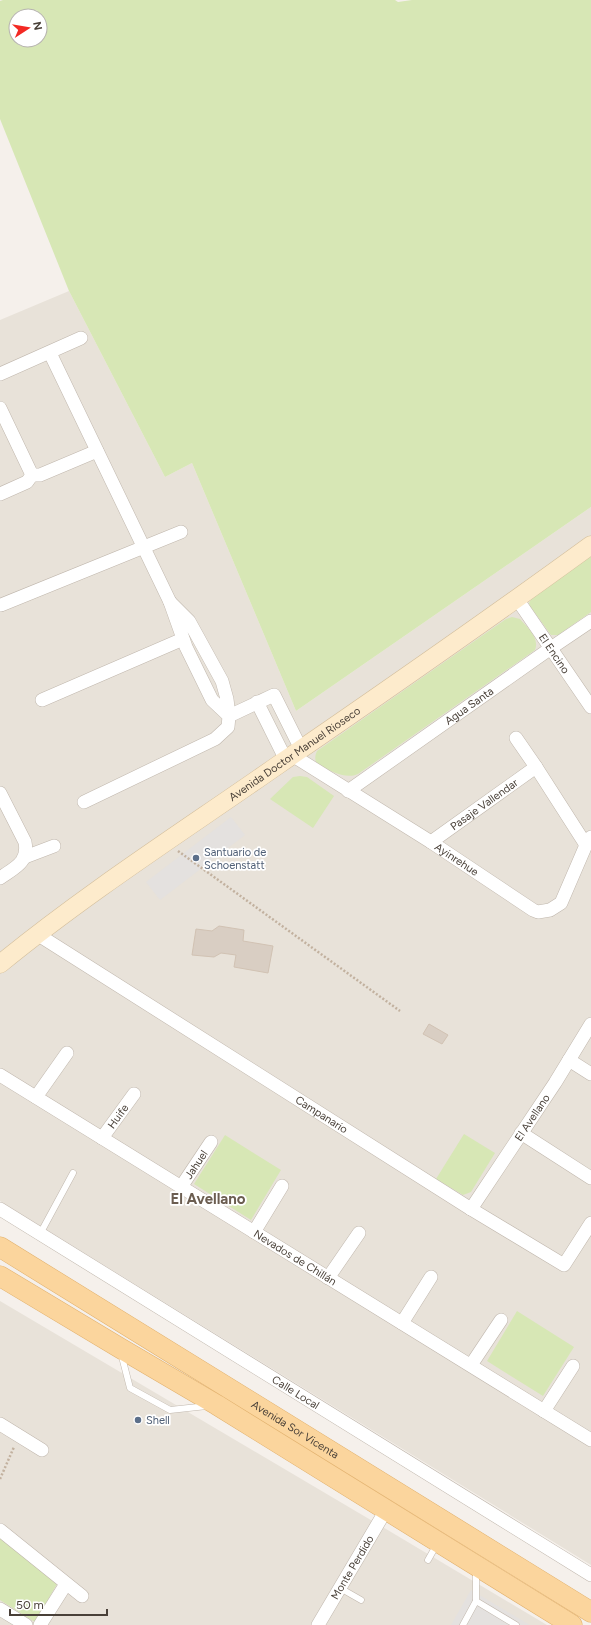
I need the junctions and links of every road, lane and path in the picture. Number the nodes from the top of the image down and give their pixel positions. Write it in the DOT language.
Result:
graph roads {
  1 [pos="81,338"];
  2 [pos="50,353"];
  3 [pos="0,374"];
  4 [pos="0,408"];
  5 [pos="97,451"];
  6 [pos="32,474"];
  7 [pos="0,494"];
  8 [pos="181,532"];
  9 [pos="591,545"];
  10 [pos="143,547"];
  11 [pos="517,599"];
  12 [pos="170,602"];
  13 [pos="1,605"];
  14 [pos="591,621"];
  15 [pos="183,639"];
  16 [pos="551,648"];
  17 [pos="42,700"];
  18 [pos="257,702"];
  19 [pos="591,707"];
  20 [pos="229,716"];
  21 [pos="516,738"];
  22 [pos="293,755"];
  23 [pos="536,767"];
  24 [pos="348,791"];
  25 [pos="0,793"];
  26 [pos="84,802"];
  27 [pos="588,841"];
  28 [pos="166,842"];
  29 [pos="431,842"];
  30 [pos="54,846"];
  31 [pos="25,857"];
  32 [pos="0,878"];
  33 [pos="37,934"];
  34 [pos="0,964"];
  35 [pos="400,1011"];
  36 [pos="591,1024"];
  37 [pos="67,1053"];
  38 [pos="569,1060"];
  39 [pos="591,1074"];
  40 [pos="0,1075"];
  41 [pos="134,1094"];
  42 [pos="36,1097"];
  43 [pos="521,1133"];
  44 [pos="102,1138"];
  45 [pos="211,1142"];
  46 [pos="73,1173"];
  47 [pos="591,1178"];
  48 [pos="282,1186"];
  49 [pos="181,1187"];
  50 [pos="0,1209"];
  51 [pos="471,1209"];
  52 [pos="591,1223"];
  53 [pos="254,1232"];
  54 [pos="358,1233"];
  55 [pos="40,1234"];
  56 [pos="0,1247"];
  57 [pos="0,1276"];
  58 [pos="431,1277"];
  59 [pos="328,1278"];
  60 [pos="501,1320"];
  61 [pos="402,1323"];
  62 [pos="120,1348"];
  63 [pos="471,1365"];
  64 [pos="573,1366"];
  65 [pos="217,1404"];
  66 [pos="544,1411"];
  67 [pos="0,1424"];
  68 [pos="18,1435"];
  69 [pos="591,1440"];
  70 [pos="42,1450"];
  71 [pos="0,1480"];
  72 [pos="386,1510"];
  73 [pos="0,1530"];
  74 [pos="438,1543"];
  75 [pos="428,1560"];
  76 [pos="476,1567"];
  77 [pos="591,1575"];
  78 [pos="66,1584"];
  79 [pos="340,1588"];
  80 [pos="82,1596"];
  81 [pos="361,1600"];
  82 [pos="476,1601"];
  83 [pos="0,1609"];
  84 [pos="591,1612"];
  85 [pos="26,1625"];
  86 [pos="40,1625"];
  87 [pos="318,1625"];
  88 [pos="463,1625"];
  89 [pos="516,1625"];
  90 [pos="572,1625"];
  1 -- 2 [label="street"];
  2 -- 3 [label="street"];
  2 -- 5 [label="street"];
  4 -- 6 [label="street"];
  5 -- 6 [label="street"];
  5 -- 10 [label="street"];
  6 -- 7 [label="street"];
  8 -- 10 [label="street"];
  9 -- 11 [label="street, Avenida Doctor Manuel Rioseco"];
  10 -- 12 [label="street"];
  10 -- 13 [label="street"];
  11 -- 16 [label="street, El Encino"];
  11 -- 22 [label="street, Avenida Doctor Manuel Rioseco"];
  12 -- 15 [label="street"];
  12 -- 20 [label="street"];
  14 -- 16 [label="street, Agua Santa"];
  15 -- 17 [label="street"];
  15 -- 20 [label="street"];
  16 -- 19 [label="street, El Encino"];
  16 -- 24 [label="street, Agua Santa"];
  18 -- 20 [label="street"];
  18 -- 22 [label="street"];
  18 -- 22 [label="street"];
  20 -- 26 [label="street"];
  21 -- 23 [label="street"];
  22 -- 24 [label="street, Ayinrehue"];
  22 -- 28 [label="street, Avenida Doctor Manuel Rioseco"];
  23 -- 27 [label="street"];
  23 -- 29 [label="street, Pasaje Vallendar"];
  24 -- 29 [label="street, Ayinrehue"];
  25 -- 31 [label="street"];
  27 -- 29 [label="street, Ayinrehue"];
  28 -- 33 [label="street, Avenida Doctor Manuel Rioseco"];
  28 -- 35 [label="path"];
  30 -- 31 [label="street"];
  31 -- 32 [label="street"];
  33 -- 34 [label="street, Avenida Doctor Manuel Rioseco"];
  33 -- 51 [label="street, Campanario"];
  36 -- 38 [label="street, El Avellano"];
  37 -- 42 [label="street"];
  38 -- 39 [label="street"];
  38 -- 43 [label="street, El Avellano"];
  40 -- 42 [label="street, Nevados de Chillán"];
  41 -- 44 [label="street, Huife"];
  42 -- 44 [label="street, Nevados de Chillán"];
  43 -- 47 [label="street"];
  43 -- 51 [label="street, El Avellano"];
  44 -- 49 [label="street, Nevados de Chillán"];
  45 -- 49 [label="street, Jahuel"];
  46 -- 55 [label="lane"];
  48 -- 53 [label="street"];
  49 -- 53 [label="street, Nevados de Chillán"];
  50 -- 55 [label="street, Calle Local"];
  51 -- 52 [label="street, Campanario"];
  53 -- 59 [label="street, Nevados de Chillán"];
  54 -- 59 [label="street"];
  55 -- 77 [label="street, Calle Local"];
  56 -- 84 [label="main road, Avenida Sor Vicenta"];
  57 -- 62 [label="main road, Avenida Sor Vicenta"];
  58 -- 61 [label="street"];
  59 -- 61 [label="street, Nevados de Chillán"];
  60 -- 63 [label="street"];
  61 -- 63 [label="street, Nevados de Chillán"];
  62 -- 65 [label="main road, Avenida Sor Vicenta"];
  62 -- 65 [label="lane"];
  63 -- 66 [label="street, Nevados de Chillán"];
  64 -- 66 [label="street"];
  65 -- 72 [label="main road, Avenida Sor Vicenta"];
  66 -- 69 [label="street, Nevados de Chillán"];
  67 -- 68 [label="street"];
  68 -- 70 [label="street"];
  68 -- 71 [label="path"];
  72 -- 74 [label="main road, Avenida Sor Vicenta"];
  72 -- 79 [label="street, Monte Perdido"];
  73 -- 78 [label="street"];
  74 -- 75 [label="lane"];
  74 -- 76 [label="main road, Avenida Sor Vicenta"];
  76 -- 82 [label="lane"];
  76 -- 90 [label="main road, Avenida Sor Vicenta"];
  78 -- 80 [label="street"];
  78 -- 86 [label="street"];
  79 -- 81 [label="lane"];
  79 -- 87 [label="street, Monte Perdido"];
  82 -- 88 [label="lane"];
  82 -- 89 [label="lane"];
  83 -- 85 [label="street"];
}
